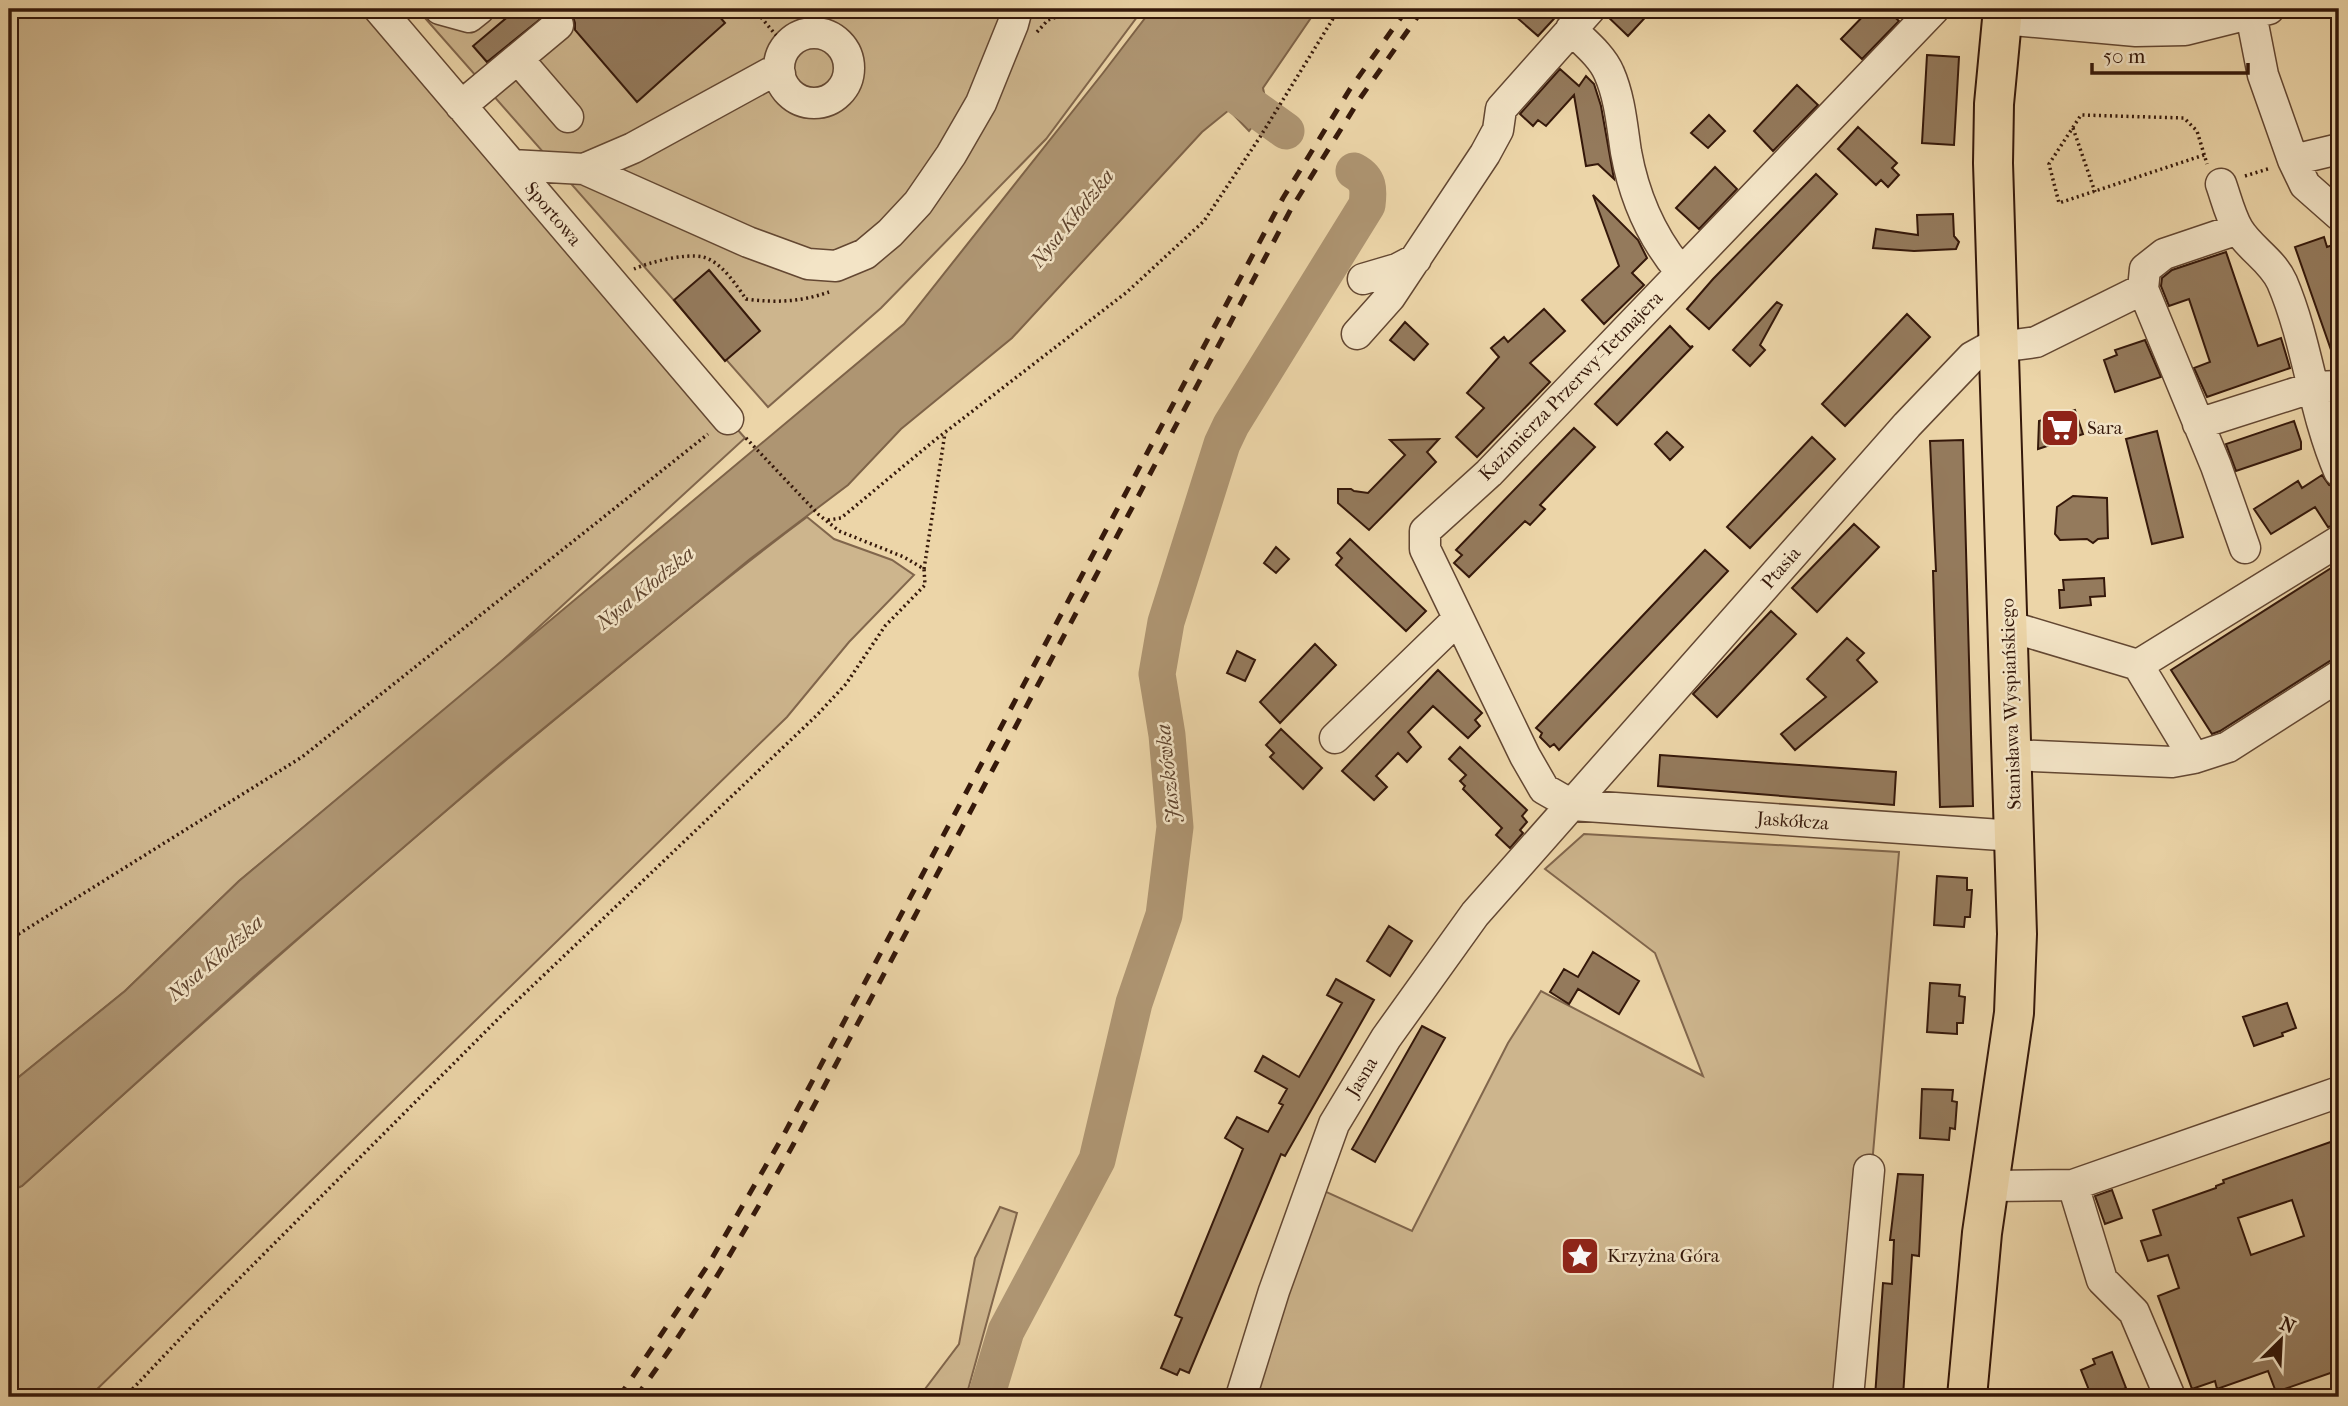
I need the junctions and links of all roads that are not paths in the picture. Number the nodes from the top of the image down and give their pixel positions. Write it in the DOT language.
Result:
graph roads {
  1 [pos="379,9"];
  2 [pos="440,9"];
  3 [pos="479,9"];
  4 [pos="1017,9"];
  5 [pos="1934,9"];
  6 [pos="2260,11"];
  7 [pos="2003,14"];
  8 [pos="1580,19"];
  9 [pos="558,25"];
  10 [pos="518,59"];
  11 [pos="783,60"];
  12 [pos="461,106"];
  13 [pos="568,117"];
  14 [pos="2339,149"];
  15 [pos="2293,160"];
  16 [pos="512,165"];
  17 [pos="584,169"];
  18 [pos="2221,184"];
  19 [pos="2339,215"];
  20 [pos="2238,229"];
  21 [pos="1416,259"];
  22 [pos="1681,272"];
  23 [pos="1363,279"];
  24 [pos="2143,289"];
  25 [pos="1357,334"];
  26 [pos="1999,345"];
  27 [pos="2327,386"];
  28 [pos="2198,424"];
  29 [pos="728,430"];
  30 [pos="2339,471"];
  31 [pos="2339,541"];
  32 [pos="2245,548"];
  33 [pos="1458,618"];
  34 [pos="2008,626"];
  35 [pos="2138,665"];
  36 [pos="2339,676"];
  37 [pos="1335,738"];
  38 [pos="2012,755"];
  39 [pos="2194,758"];
  40 [pos="1572,805"];
  41 [pos="2015,836"];
  42 [pos="2339,1092"];
  43 [pos="1869,1170"];
  44 [pos="2073,1185"];
  45 [pos="1990,1186"];
  46 [pos="1241,1397"];
  47 [pos="1848,1397"];
  48 [pos="1967,1397"];
  49 [pos="2170,1397"];
  1 -- 12 [label="street, Sportowa"];
  2 -- 3 [label="street"];
  4 -- 17 [label="street"];
  5 -- 22 [label="street, Kazimierza Przerwy-Tetmajera"];
  6 -- 7 [label="street"];
  6 -- 15 [label="street"];
  7 -- 26 [label="main road, Stanisława Wyspiańskiego"];
  8 -- 21 [label="street"];
  8 -- 22 [label="street"];
  9 -- 10 [label="street"];
  10 -- 12 [label="street"];
  10 -- 13 [label="street"];
  11 -- 17 [label="street"];
  12 -- 16 [label="street, Sportowa"];
  14 -- 15 [label="street"];
  15 -- 19 [label="street"];
  16 -- 17 [label="street"];
  16 -- 29 [label="street, Sportowa"];
  18 -- 20 [label="street"];
  20 -- 24 [label="street"];
  20 -- 27 [label="street"];
  21 -- 23 [label="street"];
  21 -- 25 [label="street"];
  22 -- 33 [label="street, Kazimierza Przerwy-Tetmajera"];
  24 -- 26 [label="street"];
  24 -- 28 [label="street"];
  26 -- 34 [label="main road, Stanisława Wyspiańskiego"];
  26 -- 40 [label="street, Ptasia"];
  27 -- 28 [label="street"];
  27 -- 30 [label="street"];
  28 -- 32 [label="street"];
  31 -- 35 [label="street"];
  33 -- 37 [label="street"];
  33 -- 40 [label="street, Kazimierza Przerwy-Tetmajera"];
  34 -- 35 [label="street"];
  34 -- 38 [label="main road, Stanisława Wyspiańskiego"];
  35 -- 39 [label="street"];
  36 -- 39 [label="street"];
  38 -- 39 [label="street"];
  38 -- 41 [label="main road, Stanisława Wyspiańskiego"];
  40 -- 41 [label="street, Jaskółcza"];
  40 -- 46 [label="street, Jasna"];
  41 -- 45 [label="main road, Stanisława Wyspiańskiego"];
  42 -- 44 [label="street"];
  43 -- 47 [label="street"];
  44 -- 45 [label="street"];
  44 -- 49 [label="street"];
  45 -- 48 [label="main road, Stanisława Wyspiańskiego"];
}
